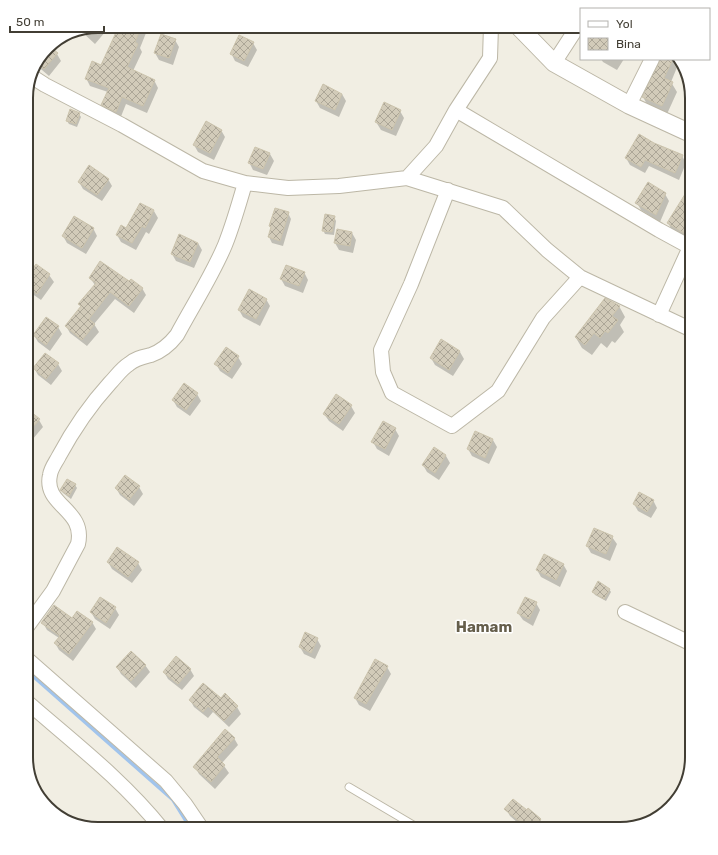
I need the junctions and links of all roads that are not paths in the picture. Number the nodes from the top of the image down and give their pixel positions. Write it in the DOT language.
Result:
graph roads {
  1 [pos="492,33"];
  2 [pos="525,33"];
  3 [pos="573,33"];
  4 [pos="652,60"];
  5 [pos="554,63"];
  6 [pos="36,79"];
  7 [pos="629,106"];
  8 [pos="456,110"];
  9 [pos="685,131"];
  10 [pos="408,178"];
  11 [pos="245,183"];
  12 [pos="448,190"];
  13 [pos="685,244"];
  14 [pos="685,260"];
  15 [pos="580,277"];
  16 [pos="659,315"];
  17 [pos="685,327"];
  18 [pos="625,612"];
  19 [pos="33,618"];
  20 [pos="685,641"];
  21 [pos="33,664"];
  22 [pos="33,707"];
  23 [pos="349,787"];
  24 [pos="156,822"];
  25 [pos="197,822"];
  26 [pos="408,822"];
  1 -- 8 [label="street"];
  2 -- 5 [label="street"];
  3 -- 5 [label="street"];
  4 -- 7 [label="street"];
  5 -- 7 [label="street"];
  6 -- 11 [label="street"];
  7 -- 9 [label="street"];
  8 -- 10 [label="street"];
  8 -- 13 [label="street"];
  10 -- 11 [label="street"];
  10 -- 12 [label="street"];
  11 -- 19 [label="street"];
  12 -- 15 [label="street"];
  12 -- 15 [label="street"];
  14 -- 16 [label="street"];
  15 -- 16 [label="street"];
  16 -- 17 [label="street"];
  18 -- 20 [label="street"];
  21 -- 25 [label="street"];
  22 -- 24 [label="street"];
  23 -- 26 [label="lane"];
}
